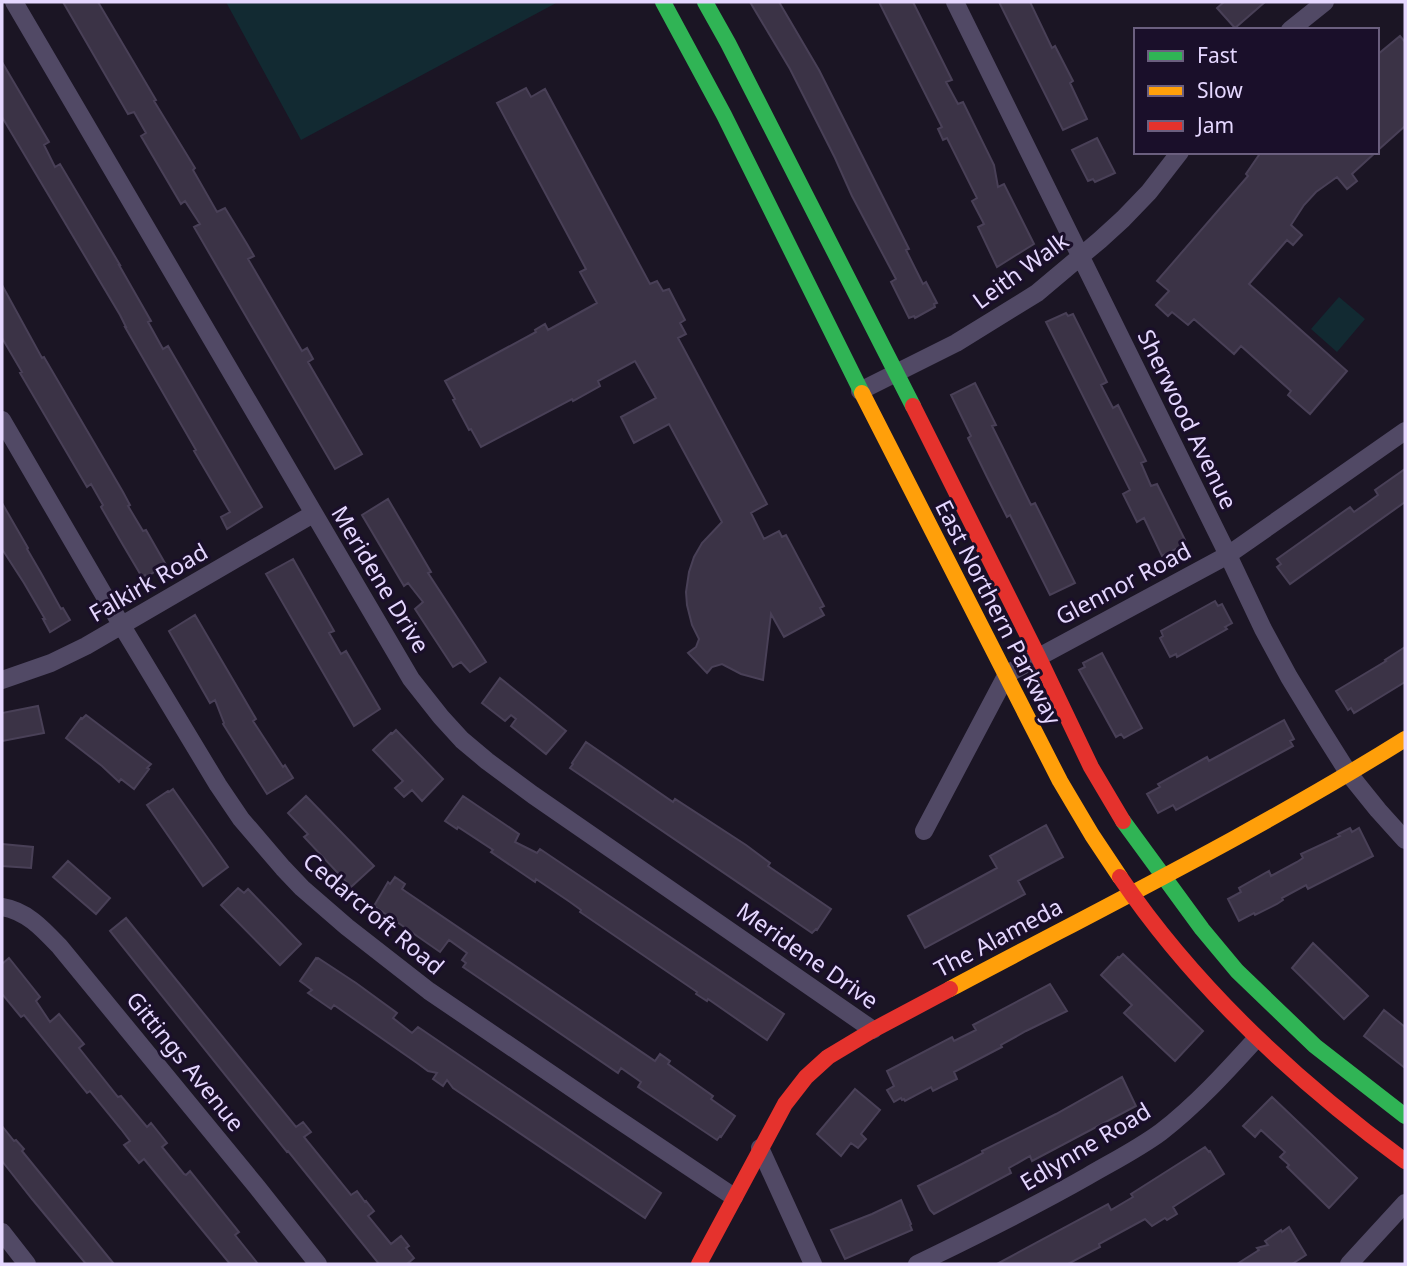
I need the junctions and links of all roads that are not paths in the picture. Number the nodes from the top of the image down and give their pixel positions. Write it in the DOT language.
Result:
graph roads {
  1 [pos="14,2"];
  2 [pos="663,2"];
  3 [pos="705,2"];
  4 [pos="954,2"];
  5 [pos="1325,2"];
  6 [pos="1292,28"];
  7 [pos="1179,154"];
  8 [pos="1081,256"];
  9 [pos="897,373"];
  10 [pos="860,391"];
  11 [pos="2,420"];
  12 [pos="1405,431"];
  13 [pos="313,514"];
  14 [pos="1228,555"];
  15 [pos="122,626"];
  16 [pos="1038,656"];
  17 [pos="1007,674"];
  18 [pos="2,680"];
  19 [pos="1405,739"];
  20 [pos="1349,774"];
  21 [pos="924,831"];
  22 [pos="1405,840"];
  23 [pos="1162,876"];
  24 [pos="1130,893"];
  25 [pos="2,907"];
  26 [pos="873,1030"];
  27 [pos="1256,1040"];
  28 [pos="1405,1116"];
  29 [pos="760,1148"];
  30 [pos="1405,1160"];
  31 [pos="734,1197"];
  32 [pos="1405,1203"];
  33 [pos="2,1232"];
  34 [pos="27,1264"];
  35 [pos="318,1264"];
  36 [pos="699,1264"];
  37 [pos="813,1264"];
  38 [pos="917,1264"];
  39 [pos="1349,1264"];
  1 -- 13 [label="street, Meridene Drive"];
  2 -- 10 [label="main road, East Northern Parkway"];
  3 -- 9 [label="main road, East Northern Parkway"];
  4 -- 8 [label="street, Sherwood Avenue"];
  5 -- 6 [label="street"];
  7 -- 8 [label="street, Leith Walk"];
  8 -- 9 [label="street, Leith Walk"];
  8 -- 14 [label="street, Sherwood Avenue"];
  9 -- 10 [label="street, Leith Walk"];
  9 -- 16 [label="main road, East Northern Parkway"];
  10 -- 17 [label="main road, East Northern Parkway"];
  11 -- 15 [label="street, Cedarcroft Road"];
  12 -- 14 [label="street, Glennor Road"];
  13 -- 15 [label="street, Falkirk Road"];
  13 -- 26 [label="street, Meridene Drive"];
  14 -- 16 [label="street, Glennor Road"];
  14 -- 20 [label="street, Sherwood Avenue"];
  15 -- 18 [label="street, Falkirk Road"];
  15 -- 31 [label="street, Cedarcroft Road"];
  16 -- 17 [label="street, Glennor Road"];
  16 -- 23 [label="main road, East Northern Parkway"];
  17 -- 21 [label="street"];
  17 -- 24 [label="main road, East Northern Parkway"];
  19 -- 20 [label="main road, The Alameda"];
  20 -- 22 [label="street, Sherwood Avenue"];
  20 -- 23 [label="main road, The Alameda"];
  23 -- 24 [label="main road, The Alameda"];
  23 -- 28 [label="main road, East Northern Parkway"];
  24 -- 26 [label="main road, The Alameda"];
  24 -- 27 [label="main road, East Northern Parkway"];
  25 -- 35 [label="street, Gittings Avenue"];
  26 -- 29 [label="main road, The Alameda"];
  27 -- 30 [label="main road, East Northern Parkway"];
  27 -- 38 [label="street, Edlynne Road"];
  29 -- 31 [label="main road, The Alameda"];
  29 -- 37 [label="street"];
  31 -- 36 [label="main road, The Alameda"];
  32 -- 39 [label="street"];
  33 -- 34 [label="street"];
}
